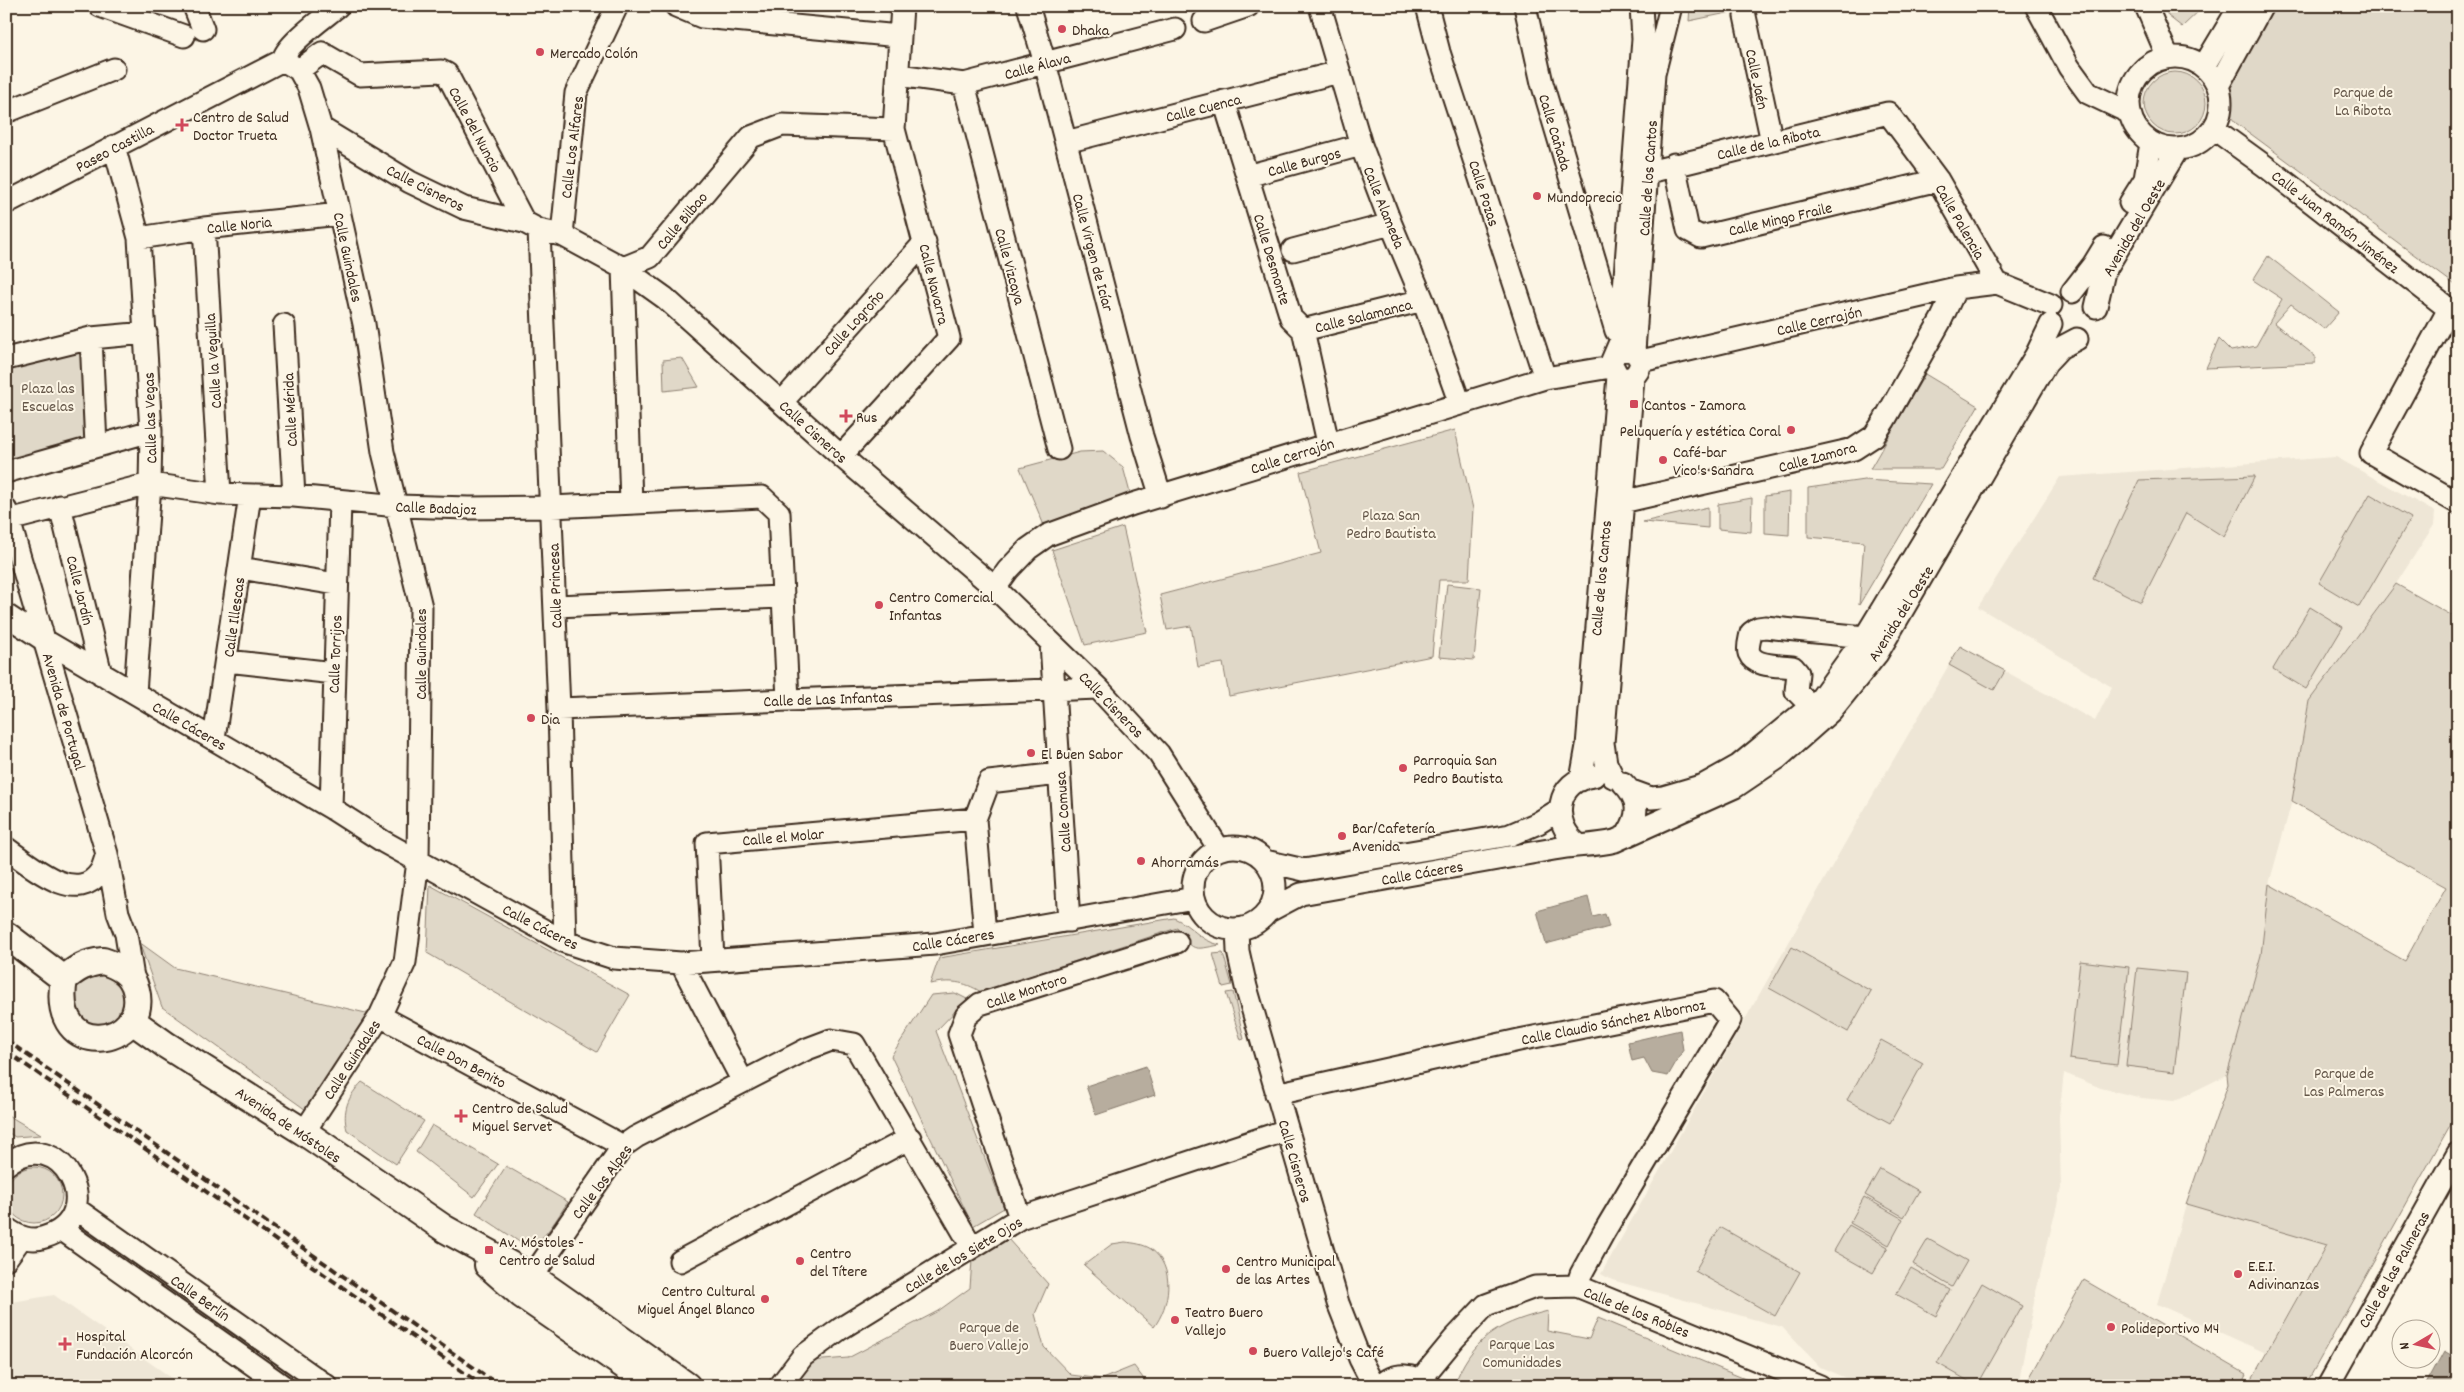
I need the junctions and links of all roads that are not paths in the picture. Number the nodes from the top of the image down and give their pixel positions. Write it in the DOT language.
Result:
graph roads {
  1 [pos="100,6"];
  2 [pos="194,6"];
  3 [pos="338,6"];
  4 [pos="617,6"];
  5 [pos="676,6"];
  6 [pos="902,6"];
  7 [pos="1028,6"];
  8 [pos="1248,6"];
  9 [pos="1320,6"];
  10 [pos="1427,6"];
  11 [pos="1525,6"];
  12 [pos="1641,6"];
  13 [pos="1671,6"];
  14 [pos="2036,6"];
  15 [pos="2146,6"];
  16 [pos="2240,6"];
  17 [pos="2262,6"];
  18 [pos="1744,16"];
  19 [pos="1204,21"];
  20 [pos="1175,29"];
  21 [pos="304,35"];
  22 [pos="899,36"];
  23 [pos="322,53"];
  24 [pos="2168,57"];
  25 [pos="1045,62"];
  26 [pos="291,65"];
  27 [pos="2204,66"];
  28 [pos="114,69"];
  29 [pos="1339,72"];
  30 [pos="898,74"];
  31 [pos="964,84"];
  32 [pos="2218,86"];
  33 [pos="1224,101"];
  34 [pos="6,112"];
  35 [pos="1888,113"];
  36 [pos="2130,113"];
  37 [pos="321,128"];
  38 [pos="894,129"];
  39 [pos="2214,129"];
  40 [pos="1066,142"];
  41 [pos="1772,142"];
  42 [pos="2151,143"];
  43 [pos="114,146"];
  44 [pos="1361,146"];
  45 [pos="2177,150"];
  46 [pos="1674,164"];
  47 [pos="1649,172"];
  48 [pos="1247,176"];
  49 [pos="1938,180"];
  50 [pos="6,203"];
  51 [pos="340,214"];
  52 [pos="1391,224"];
  53 [pos="532,226"];
  54 [pos="204,228"];
  55 [pos="562,236"];
  56 [pos="139,238"];
  57 [pos="924,242"];
  58 [pos="1293,250"];
  59 [pos="623,268"];
  60 [pos="1997,283"];
  61 [pos="1956,288"];
  62 [pos="2072,292"];
  63 [pos="1423,300"];
  64 [pos="2096,308"];
  65 [pos="2453,312"];
  66 [pos="2051,315"];
  67 [pos="284,325"];
  68 [pos="1303,330"];
  69 [pos="146,333"];
  70 [pos="91,338"];
  71 [pos="2077,339"];
  72 [pos="6,359"];
  73 [pos="1625,361"];
  74 [pos="1545,378"];
  75 [pos="782,402"];
  76 [pos="1460,404"];
  77 [pos="151,431"];
  78 [pos="1328,443"];
  79 [pos="96,445"];
  80 [pos="1059,449"];
  81 [pos="841,456"];
  82 [pos="6,472"];
  83 [pos="150,484"];
  84 [pos="220,494"];
  85 [pos="250,495"];
  86 [pos="294,496"];
  87 [pos="1161,497"];
  88 [pos="340,501"];
  89 [pos="1622,502"];
  90 [pos="2458,503"];
  91 [pos="631,504"];
  92 [pos="60,506"];
  93 [pos="398,506"];
  94 [pos="551,507"];
  95 [pos="8,515"];
  96 [pos="240,568"];
  97 [pos="336,584"];
  98 [pos="995,588"];
  99 [pos="783,597"];
  100 [pos="555,606"];
  101 [pos="6,615"];
  102 [pos="1865,637"];
  103 [pos="44,640"];
  104 [pos="1050,643"];
  105 [pos="227,661"];
  106 [pos="334,673"];
  107 [pos="101,674"];
  108 [pos="1098,688"];
  109 [pos="1054,690"];
  110 [pos="135,693"];
  111 [pos="788,700"];
  112 [pos="1811,706"];
  113 [pos="559,709"];
  114 [pos="214,739"];
  115 [pos="1059,774"];
  116 [pos="1581,780"];
  117 [pos="1621,783"];
  118 [pos="330,808"];
  119 [pos="1558,810"];
  120 [pos="975,820"];
  121 [pos="1628,834"];
  122 [pos="1579,845"];
  123 [pos="6,848"];
  124 [pos="1219,849"];
  125 [pos="106,854"];
  126 [pos="418,861"];
  127 [pos="1265,861"];
  128 [pos="1194,898"];
  129 [pos="1269,911"];
  130 [pos="118,913"];
  131 [pos="1069,921"];
  132 [pos="1237,930"];
  133 [pos="986,934"];
  134 [pos="6,935"];
  135 [pos="565,942"];
  136 [pos="1177,942"];
  137 [pos="713,959"];
  138 [pos="103,961"];
  139 [pos="681,963"];
  140 [pos="64,979"];
  141 [pos="134,984"];
  142 [pos="380,1016"];
  143 [pos="132,1020"];
  144 [pos="742,1080"];
  145 [pos="1276,1094"];
  146 [pos="1287,1130"];
  147 [pos="304,1132"];
  148 [pos="910,1138"];
  149 [pos="623,1146"];
  150 [pos="2458,1153"];
  151 [pos="8,1161"];
  152 [pos="75,1208"];
  153 [pos="1020,1218"];
  154 [pos="62,1230"];
  155 [pos="445,1230"];
  156 [pos="14,1232"];
  157 [pos="972,1247"];
  158 [pos="6,1259"];
  159 [pos="680,1261"];
  160 [pos="532,1276"];
  161 [pos="1577,1286"];
  162 [pos="1426,1382"];
  163 [pos="283,1386"];
  164 [pos="327,1386"];
  165 [pos="654,1386"];
  166 [pos="687,1386"];
  167 [pos="780,1386"];
  168 [pos="1374,1386"];
  169 [pos="1381,1386"];
  170 [pos="1820,1386"];
  171 [pos="2328,1386"];
  1 -- 2 [label="street"];
  3 -- 21 [label="street"];
  4 -- 55 [label="street, Calle Los Alfares"];
  5 -- 22 [label="street"];
  6 -- 22 [label="street"];
  7 -- 25 [label="street, Calle Virgen de Icíar"];
  8 -- 19 [label="street"];
  9 -- 29 [label="street, Calle Alameda"];
  10 -- 74 [label="street, Calle Pozas"];
  11 -- 73 [label="street, Calle Cañada"];
  12 -- 73 [label="street, Calle de los Cantos"];
  13 -- 47 [label="street, Calle de los Cantos"];
  14 -- 36 [label="street"];
  15 -- 24 [label="street"];
  16 -- 27 [label="street"];
  17 -- 32 [label="street"];
  18 -- 41 [label="street, Calle Jaén"];
  20 -- 25 [label="street, Calle Álava"];
  21 -- 23 [label="street, Calle del Nuncio"];
  21 -- 26 [label="street"];
  22 -- 30 [label="street"];
  23 -- 26 [label="street"];
  23 -- 53 [label="street, Calle del Nuncio"];
  24 -- 27 [label="street"];
  24 -- 36 [label="street"];
  25 -- 31 [label="street, Calle Álava"];
  25 -- 40 [label="street, Calle Virgen de Icíar"];
  26 -- 37 [label="street"];
  26 -- 43 [label="street, Paseo Castilla"];
  27 -- 32 [label="street"];
  28 -- 34 [label="street"];
  29 -- 33 [label="street, Calle Cuenca"];
  29 -- 44 [label="street, Calle Alameda"];
  30 -- 31 [label="street, Calle Álava"];
  30 -- 38 [label="street, Calle Navarra"];
  31 -- 80 [label="street, Calle Vizcaya"];
  32 -- 39 [label="street"];
  33 -- 40 [label="street, Calle Cuenca"];
  33 -- 48 [label="street, Calle Desmonte"];
  35 -- 41 [label="street, Calle de la Ribota"];
  35 -- 49 [label="street, Calle Palencia"];
  36 -- 42 [label="street"];
  37 -- 51 [label="street, Calle Guindales"];
  37 -- 53 [label="street, Calle Cisneros"];
  38 -- 57 [label="street, Calle Navarra"];
  38 -- 59 [label="street, Calle Bilbao"];
  39 -- 45 [label="street"];
  39 -- 65 [label="street, Calle Juan Ramón Jiménez"];
  40 -- 87 [label="street, Calle Virgen de Icíar"];
  41 -- 46 [label="street, Calle de la Ribota"];
  42 -- 45 [label="street"];
  42 -- 62 [label="street, Avenida del Oeste"];
  43 -- 50 [label="street, Paseo Castilla"];
  43 -- 56 [label="street, Calle las Vegas"];
  44 -- 48 [label="street, Calle Burgos"];
  44 -- 52 [label="street, Calle Alameda"];
  45 -- 64 [label="street, Avenida del Oeste"];
  46 -- 47 [label="street, Calle de la Ribota"];
  46 -- 49 [label="street, Calle Mingo Fraile"];
  47 -- 73 [label="street, Calle de los Cantos"];
  48 -- 68 [label="street, Calle Desmonte"];
  49 -- 60 [label="street, Calle Palencia"];
  51 -- 54 [label="street, Calle Noria"];
  51 -- 93 [label="street, Calle Guindales"];
  52 -- 58 [label="street"];
  52 -- 63 [label="street, Calle Alameda"];
  53 -- 55 [label="street, Calle Cisneros"];
  53 -- 94 [label="street, Calle Princesa"];
  54 -- 56 [label="street, Calle Noria"];
  54 -- 84 [label="street, Calle la Veguilla"];
  55 -- 59 [label="street, Calle Cisneros"];
  56 -- 69 [label="street, Calle las Vegas"];
  57 -- 75 [label="street, Calle Logroño"];
  57 -- 81 [label="street, Calle Navarra"];
  59 -- 75 [label="street, Calle Cisneros"];
  59 -- 91 [label="street"];
  60 -- 61 [label="street, Calle Cerrajón"];
  60 -- 66 [label="street"];
  61 -- 73 [label="street, Calle Cerrajón"];
  61 -- 89 [label="street, Calle Zamora"];
  62 -- 64 [label="street"];
  62 -- 66 [label="street"];
  63 -- 68 [label="street, Calle Salamanca"];
  63 -- 76 [label="street, Calle Alameda"];
  64 -- 71 [label="street"];
  65 -- 90 [label="street"];
  66 -- 71 [label="street"];
  66 -- 102 [label="street, Avenida del Oeste"];
  67 -- 86 [label="street, Calle Mérida"];
  68 -- 78 [label="street, Calle Desmonte"];
  69 -- 70 [label="street"];
  69 -- 77 [label="street, Calle las Vegas"];
  70 -- 72 [label="street"];
  70 -- 79 [label="street"];
  71 -- 121 [label="street, Avenida del Oeste"];
  73 -- 74 [label="street, Calle Cerrajón"];
  73 -- 89 [label="street, Calle de los Cantos"];
  73 -- 116 [label="street, Calle de los Cantos"];
  74 -- 76 [label="street, Calle Cerrajón"];
  75 -- 81 [label="street, Calle Cisneros"];
  76 -- 78 [label="street, Calle Cerrajón"];
  77 -- 79 [label="street"];
  77 -- 83 [label="street, Calle las Vegas"];
  78 -- 87 [label="street, Calle Cerrajón"];
  79 -- 82 [label="street"];
  81 -- 98 [label="street, Calle Cisneros"];
  83 -- 84 [label="street, Calle Badajoz"];
  83 -- 92 [label="street, Calle Badajoz"];
  83 -- 110 [label="street, Calle las Vegas"];
  84 -- 85 [label="street, Calle Badajoz"];
  85 -- 86 [label="street, Calle Badajoz"];
  85 -- 96 [label="street, Calle Illescas"];
  86 -- 88 [label="street, Calle Badajoz"];
  87 -- 98 [label="street, Calle Cerrajón"];
  88 -- 93 [label="street, Calle Badajoz"];
  88 -- 97 [label="street, Calle Torrijos"];
  89 -- 117 [label="street, Calle de los Cantos"];
  91 -- 94 [label="street, Calle Badajoz"];
  91 -- 99 [label="street, Calle Badajoz"];
  92 -- 95 [label="street, Calle Badajoz"];
  92 -- 107 [label="street, Calle Jardín"];
  93 -- 94 [label="street, Calle Badajoz"];
  93 -- 126 [label="street, Calle Guindales"];
  94 -- 100 [label="street, Calle Princesa"];
  95 -- 103 [label="street, Avenida de Portugal"];
  96 -- 97 [label="street"];
  96 -- 105 [label="street, Calle Illescas"];
  97 -- 106 [label="street, Calle Torrijos"];
  98 -- 104 [label="street, Calle Cisneros"];
  99 -- 100 [label="street"];
  99 -- 111 [label="street, Calle Badajoz"];
  100 -- 113 [label="street, Calle Princesa"];
  101 -- 103 [label="street, Calle Cáceres"];
  102 -- 112 [label="street, Avenida del Oeste"];
  102 -- 112 [label="street, Avenida del Oeste"];
  103 -- 107 [label="street, Calle Cáceres"];
  103 -- 125 [label="street, Avenida de Portugal"];
  104 -- 108 [label="street, Calle Cisneros"];
  104 -- 109 [label="street, Calle Comusa"];
  105 -- 106 [label="street"];
  105 -- 114 [label="street, Calle Illescas"];
  106 -- 118 [label="street, Calle Torrijos"];
  107 -- 110 [label="street, Calle Cáceres"];
  108 -- 109 [label="street, Calle de Las Infantas"];
  108 -- 124 [label="street, Calle Cisneros"];
  109 -- 111 [label="street, Calle de Las Infantas"];
  109 -- 115 [label="street, Calle Comusa"];
  110 -- 114 [label="street, Calle Cáceres"];
  111 -- 113 [label="street, Calle de Las Infantas"];
  112 -- 117 [label="street, Avenida del Oeste"];
  113 -- 135 [label="street, Calle Princesa"];
  114 -- 118 [label="street, Calle Cáceres"];
  115 -- 120 [label="street"];
  115 -- 131 [label="street, Calle Comusa"];
  116 -- 117 [label="street"];
  116 -- 119 [label="street"];
  117 -- 121 [label="street"];
  118 -- 126 [label="street, Calle Cáceres"];
  119 -- 122 [label="street"];
  119 -- 127 [label="street, Calle Cáceres"];
  120 -- 133 [label="street"];
  120 -- 137 [label="street, Calle el Molar"];
  121 -- 122 [label="street"];
  122 -- 129 [label="street, Calle Cáceres"];
  123 -- 125 [label="street"];
  124 -- 127 [label="street"];
  124 -- 128 [label="street"];
  125 -- 130 [label="street, Avenida de Portugal"];
  126 -- 135 [label="street, Calle Cáceres"];
  126 -- 142 [label="street, Calle Guindales"];
  127 -- 129 [label="street"];
  128 -- 131 [label="street, Calle Cáceres"];
  128 -- 132 [label="street"];
  129 -- 132 [label="street"];
  130 -- 138 [label="street, Avenida de Portugal"];
  130 -- 141 [label="street, Avenida de Portugal"];
  131 -- 133 [label="street, Calle Cáceres"];
  132 -- 145 [label="street, Calle Cisneros"];
  133 -- 137 [label="street, Calle Cáceres"];
  134 -- 140 [label="main road"];
  135 -- 139 [label="street, Calle Cáceres"];
  136 -- 153 [label="street, Calle Montoro"];
  137 -- 139 [label="street, Calle Cáceres"];
  138 -- 140 [label="main road"];
  138 -- 141 [label="main road"];
  139 -- 144 [label="street"];
  140 -- 143 [label="main road"];
  141 -- 143 [label="main road"];
  142 -- 147 [label="street, Calle Guindales"];
  142 -- 149 [label="street, Calle Don Benito"];
  143 -- 147 [label="main road, Avenida de Móstoles"];
  144 -- 148 [label="street, Calle los Alpes"];
  144 -- 149 [label="street, Calle los Alpes"];
  145 -- 146 [label="street, Calle Cisneros"];
  145 -- 161 [label="street, Calle Claudio Sánchez Albornoz"];
  146 -- 153 [label="street, Calle de los Siete Ojos"];
  146 -- 168 [label="street, Calle Cisneros"];
  147 -- 155 [label="main road, Avenida de Móstoles"];
  148 -- 157 [label="street, Calle los Alpes"];
  148 -- 159 [label="street"];
  149 -- 160 [label="street, Calle los Alpes"];
  150 -- 171 [label="street, Calle de las Palmeras"];
  151 -- 152 [label="street"];
  152 -- 154 [label="street"];
  152 -- 164 [label="street, Calle Berlín"];
  153 -- 157 [label="street, Calle de los Siete Ojos"];
  154 -- 156 [label="street"];
  154 -- 163 [label="street, Calle Berlín"];
  155 -- 160 [label="main road, Avenida de Móstoles"];
  155 -- 165 [label="main road, Avenida de Móstoles"];
  156 -- 158 [label="street"];
  157 -- 167 [label="street, Calle de los Siete Ojos"];
  160 -- 166 [label="main road, Avenida de Móstoles"];
  161 -- 162 [label="street, Calle de los Robles"];
  161 -- 170 [label="street, Calle de los Robles"];
  162 -- 169 [label="street"];
}
